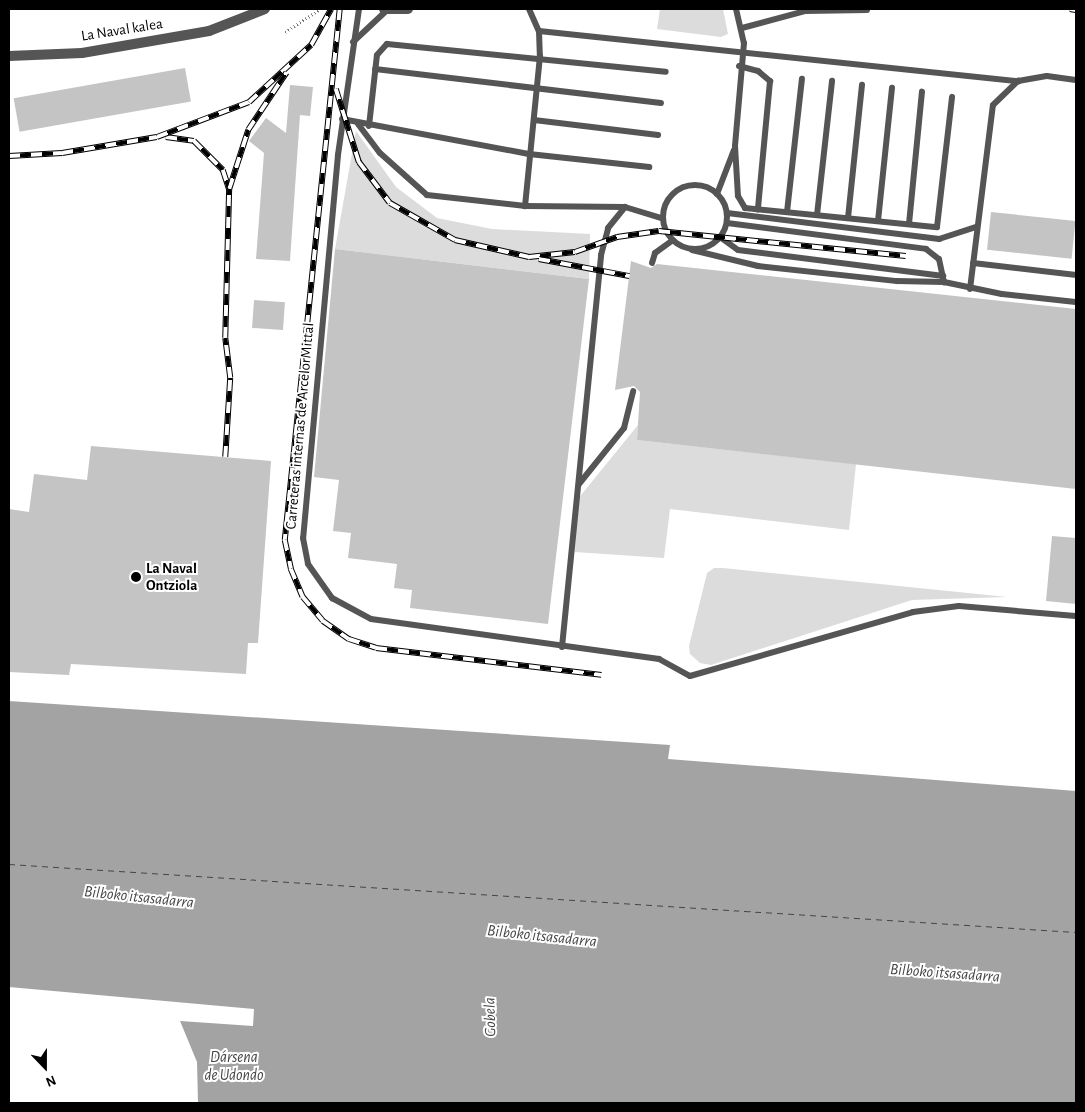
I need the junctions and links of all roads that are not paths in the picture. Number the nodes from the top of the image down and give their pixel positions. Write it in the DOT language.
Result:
graph roads {
  1 [pos="265,9"];
  2 [pos="360,9"];
  3 [pos="408,9"];
  4 [pos="529,9"];
  5 [pos="736,9"];
  6 [pos="385,10"];
  7 [pos="867,10"];
  8 [pos="742,28"];
  9 [pos="539,31"];
  10 [pos="353,42"];
  11 [pos="742,53"];
  12 [pos="9,56"];
  13 [pos="540,56"];
  14 [pos="739,66"];
  15 [pos="375,69"];
  16 [pos="666,72"];
  17 [pos="802,79"];
  18 [pos="1076,80"];
  19 [pos="832,81"];
  20 [pos="1018,81"];
  21 [pos="862,84"];
  22 [pos="892,88"];
  23 [pos="537,90"];
  24 [pos="922,92"];
  25 [pos="952,97"];
  26 [pos="661,103"];
  27 [pos="342,119"];
  28 [pos="534,120"];
  29 [pos="358,124"];
  30 [pos="369,126"];
  31 [pos="658,135"];
  32 [pos="734,146"];
  33 [pos="529,154"];
  34 [pos="649,167"];
  35 [pos="717,194"];
  36 [pos="525,206"];
  37 [pos="625,208"];
  38 [pos="758,209"];
  39 [pos="787,212"];
  40 [pos="727,213"];
  41 [pos="817,215"];
  42 [pos="662,218"];
  43 [pos="848,218"];
  44 [pos="878,221"];
  45 [pos="727,223"];
  46 [pos="909,224"];
  47 [pos="977,227"];
  48 [pos="720,237"];
  49 [pos="672,240"];
  50 [pos="692,250"];
  51 [pos="973,263"];
  52 [pos="652,264"];
  53 [pos="1076,275"];
  54 [pos="944,279"];
  55 [pos="970,288"];
  56 [pos="1076,302"];
  57 [pos="632,391"];
  58 [pos="578,484"];
  59 [pos="1076,616"];
  60 [pos="562,646"];
  1 -- 12 [label="street, La Naval kalea"];
  2 -- 10 [label="lane, Carreteras internas de ArcelorMittal"];
  3 -- 6 [label="street"];
  4 -- 9 [label="lane"];
  5 -- 8 [label="lane"];
  6 -- 10 [label="lane"];
  7 -- 8 [label="lane"];
  8 -- 11 [label="lane"];
  9 -- 11 [label="lane"];
  9 -- 13 [label="lane"];
  10 -- 27 [label="lane, Carreteras internas de ArcelorMittal"];
  11 -- 14 [label="lane"];
  11 -- 20 [label="lane"];
  13 -- 15 [label="lane"];
  13 -- 16 [label="lane"];
  13 -- 23 [label="lane"];
  14 -- 32 [label="lane"];
  14 -- 38 [label="lane"];
  15 -- 23 [label="lane"];
  15 -- 30 [label="lane"];
  17 -- 39 [label="lane"];
  18 -- 20 [label="lane"];
  19 -- 41 [label="lane"];
  20 -- 47 [label="lane"];
  21 -- 43 [label="lane"];
  22 -- 44 [label="lane"];
  23 -- 26 [label="lane"];
  23 -- 28 [label="lane"];
  24 -- 46 [label="lane"];
  25 -- 46 [label="lane"];
  27 -- 29 [label="lane"];
  27 -- 60 [label="lane, Carreteras internas de ArcelorMittal"];
  28 -- 31 [label="lane"];
  28 -- 33 [label="lane"];
  29 -- 30 [label="lane"];
  29 -- 36 [label="lane"];
  30 -- 33 [label="lane"];
  32 -- 35 [label="lane"];
  32 -- 38 [label="lane"];
  33 -- 34 [label="lane"];
  33 -- 36 [label="lane"];
  35 -- 40 [label="lane"];
  35 -- 42 [label="lane"];
  36 -- 37 [label="lane"];
  37 -- 42 [label="lane"];
  37 -- 58 [label="lane"];
  38 -- 39 [label="lane"];
  39 -- 41 [label="lane"];
  40 -- 45 [label="lane"];
  40 -- 47 [label="lane"];
  41 -- 43 [label="lane"];
  42 -- 49 [label="lane"];
  43 -- 44 [label="lane"];
  44 -- 46 [label="lane"];
  45 -- 48 [label="lane"];
  45 -- 54 [label="lane"];
  47 -- 51 [label="lane"];
  48 -- 50 [label="lane"];
  48 -- 54 [label="lane"];
  49 -- 50 [label="lane"];
  49 -- 52 [label="lane"];
  50 -- 54 [label="lane"];
  51 -- 53 [label="lane"];
  51 -- 55 [label="lane"];
  54 -- 55 [label="lane"];
  55 -- 56 [label="lane"];
  57 -- 58 [label="lane"];
  58 -- 60 [label="lane"];
  59 -- 60 [label="lane, Carreteras internas de ArcelorMittal"];
}
